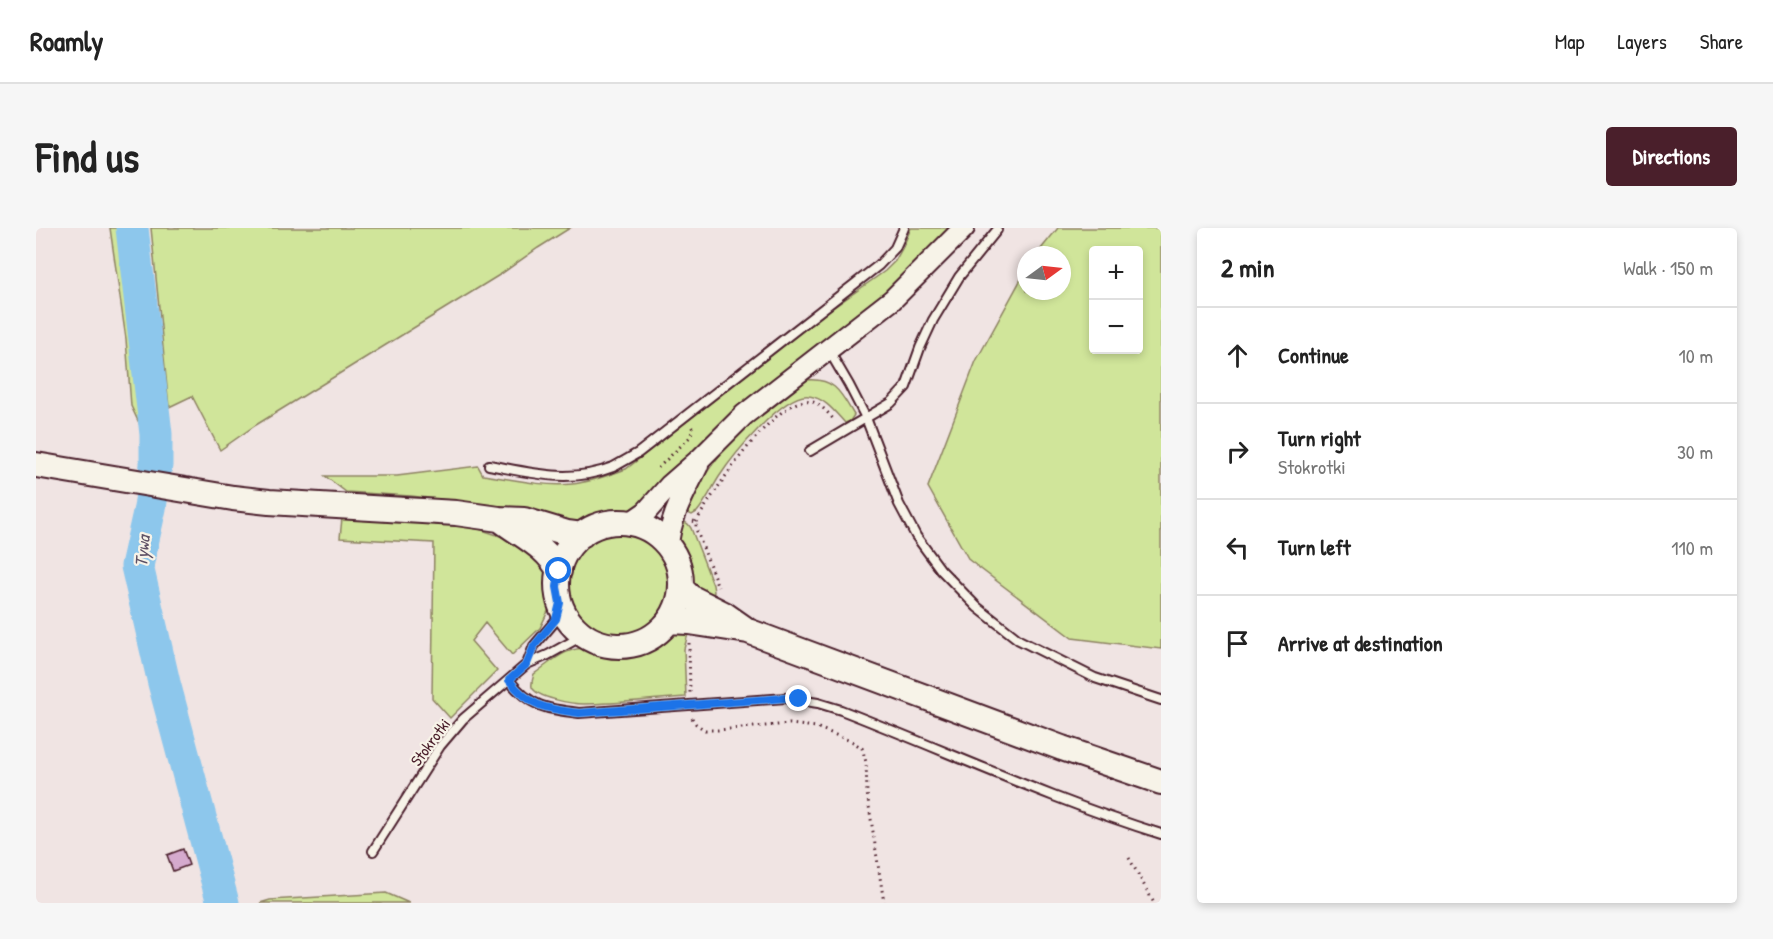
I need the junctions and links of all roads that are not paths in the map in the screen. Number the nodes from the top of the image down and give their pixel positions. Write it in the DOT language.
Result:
graph roads {
  1 [pos="904,228"];
  2 [pos="964,228"];
  3 [pos="997,230"];
  4 [pos="828,349"];
  5 [pos="866,418"];
  6 [pos="810,451"];
  7 [pos="701,458"];
  8 [pos="36,465"];
  9 [pos="489,465"];
  10 [pos="499,519"];
  11 [pos="630,523"];
  12 [pos="582,535"];
  13 [pos="668,546"];
  14 [pos="559,571"];
  15 [pos="681,588"];
  16 [pos="560,603"];
  17 [pos="669,621"];
  18 [pos="748,631"];
  19 [pos="584,635"];
  20 [pos="527,664"];
  21 [pos="509,680"];
  22 [pos="1161,700"];
  23 [pos="1161,782"];
  24 [pos="1161,834"];
  25 [pos="373,851"];
  1 -- 9 [label="lane"];
  2 -- 4 [label="street"];
  3 -- 5 [label="lane"];
  4 -- 5 [label="lane"];
  4 -- 7 [label="street"];
  5 -- 6 [label="lane"];
  5 -- 22 [label="lane"];
  7 -- 11 [label="street"];
  7 -- 13 [label="street"];
  8 -- 10 [label="main road"];
  10 -- 12 [label="main road"];
  10 -- 14 [label="main road"];
  11 -- 12 [label="main road"];
  11 -- 13 [label="main road"];
  12 -- 14 [label="main road"];
  13 -- 15 [label="main road"];
  14 -- 16 [label="main road"];
  15 -- 17 [label="main road"];
  15 -- 18 [label="main road"];
  16 -- 19 [label="main road"];
  16 -- 20 [label="lane, Stokrotki"];
  17 -- 18 [label="main road"];
  17 -- 19 [label="main road"];
  18 -- 23 [label="main road"];
  19 -- 20 [label="lane, Stokrotki"];
  20 -- 21 [label="lane, Stokrotki"];
  21 -- 24 [label="lane"];
  21 -- 25 [label="lane, Stokrotki"];
}
